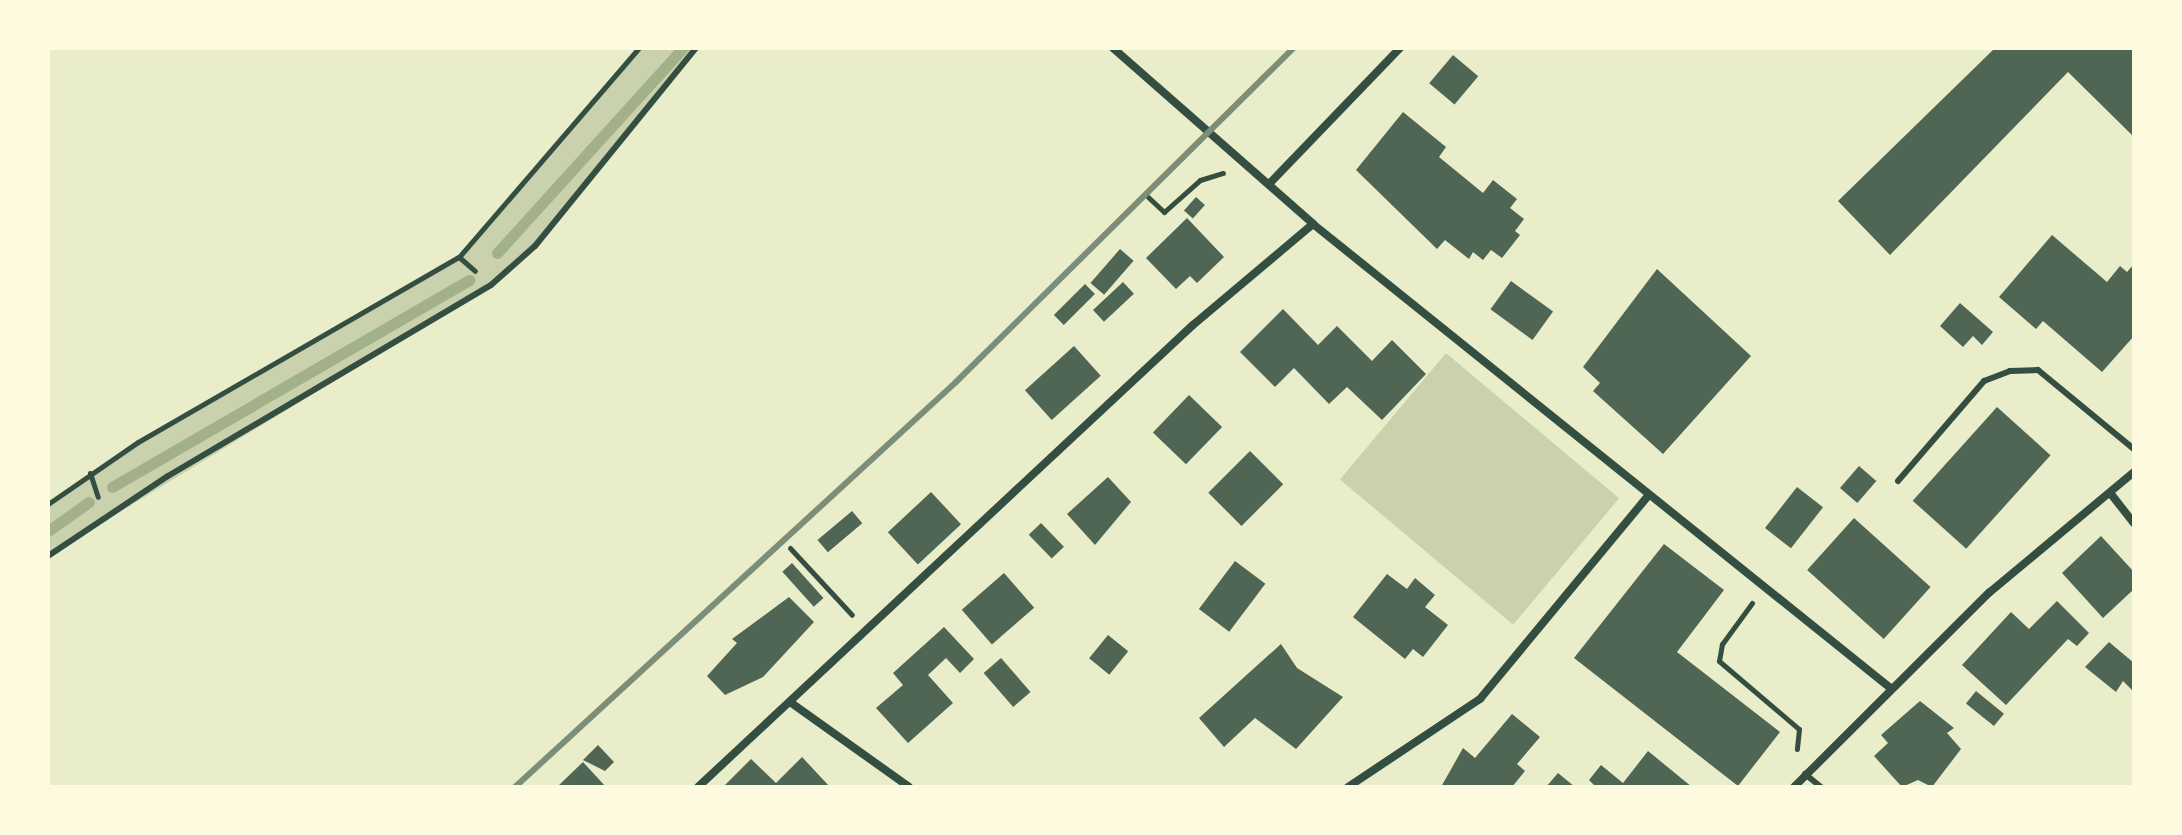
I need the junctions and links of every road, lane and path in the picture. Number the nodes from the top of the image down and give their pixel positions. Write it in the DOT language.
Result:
graph roads {
  1 [pos="639,48"];
  2 [pos="696,48"];
  3 [pos="1113,48"];
  4 [pos="1400,48"];
  5 [pos="1224,173"];
  6 [pos="1271,182"];
  7 [pos="1148,197"];
  8 [pos="1313,224"];
  9 [pos="2134,449"];
  10 [pos="2134,472"];
  11 [pos="1898,481"];
  12 [pos="2111,494"];
  13 [pos="1647,497"];
  14 [pos="48,504"];
  15 [pos="2134,523"];
  16 [pos="790,548"];
  17 [pos="48,556"];
  18 [pos="1764,589"];
  19 [pos="866,630"];
  20 [pos="1889,687"];
  21 [pos="790,702"];
  22 [pos="1791,756"];
  23 [pos="1805,774"];
  24 [pos="698,787"];
  25 [pos="909,787"];
  26 [pos="1348,787"];
  27 [pos="1794,787"];
  28 [pos="1821,787"];
  1 -- 14 [label="path"];
  2 -- 17 [label="lane"];
  3 -- 6 [label="street"];
  4 -- 6 [label="street"];
  5 -- 7 [label="path"];
  6 -- 8 [label="street"];
  8 -- 13 [label="street"];
  8 -- 19 [label="street"];
  9 -- 11 [label="lane"];
  10 -- 12 [label="street"];
  12 -- 15 [label="street"];
  12 -- 20 [label="street"];
  13 -- 18 [label="street"];
  13 -- 26 [label="street"];
  16 -- 19 [label="path"];
  18 -- 20 [label="street"];
  18 -- 22 [label="path"];
  19 -- 21 [label="street"];
  20 -- 23 [label="street"];
  21 -- 24 [label="street"];
  21 -- 25 [label="street"];
  23 -- 27 [label="street"];
  23 -- 28 [label="lane"];
}
